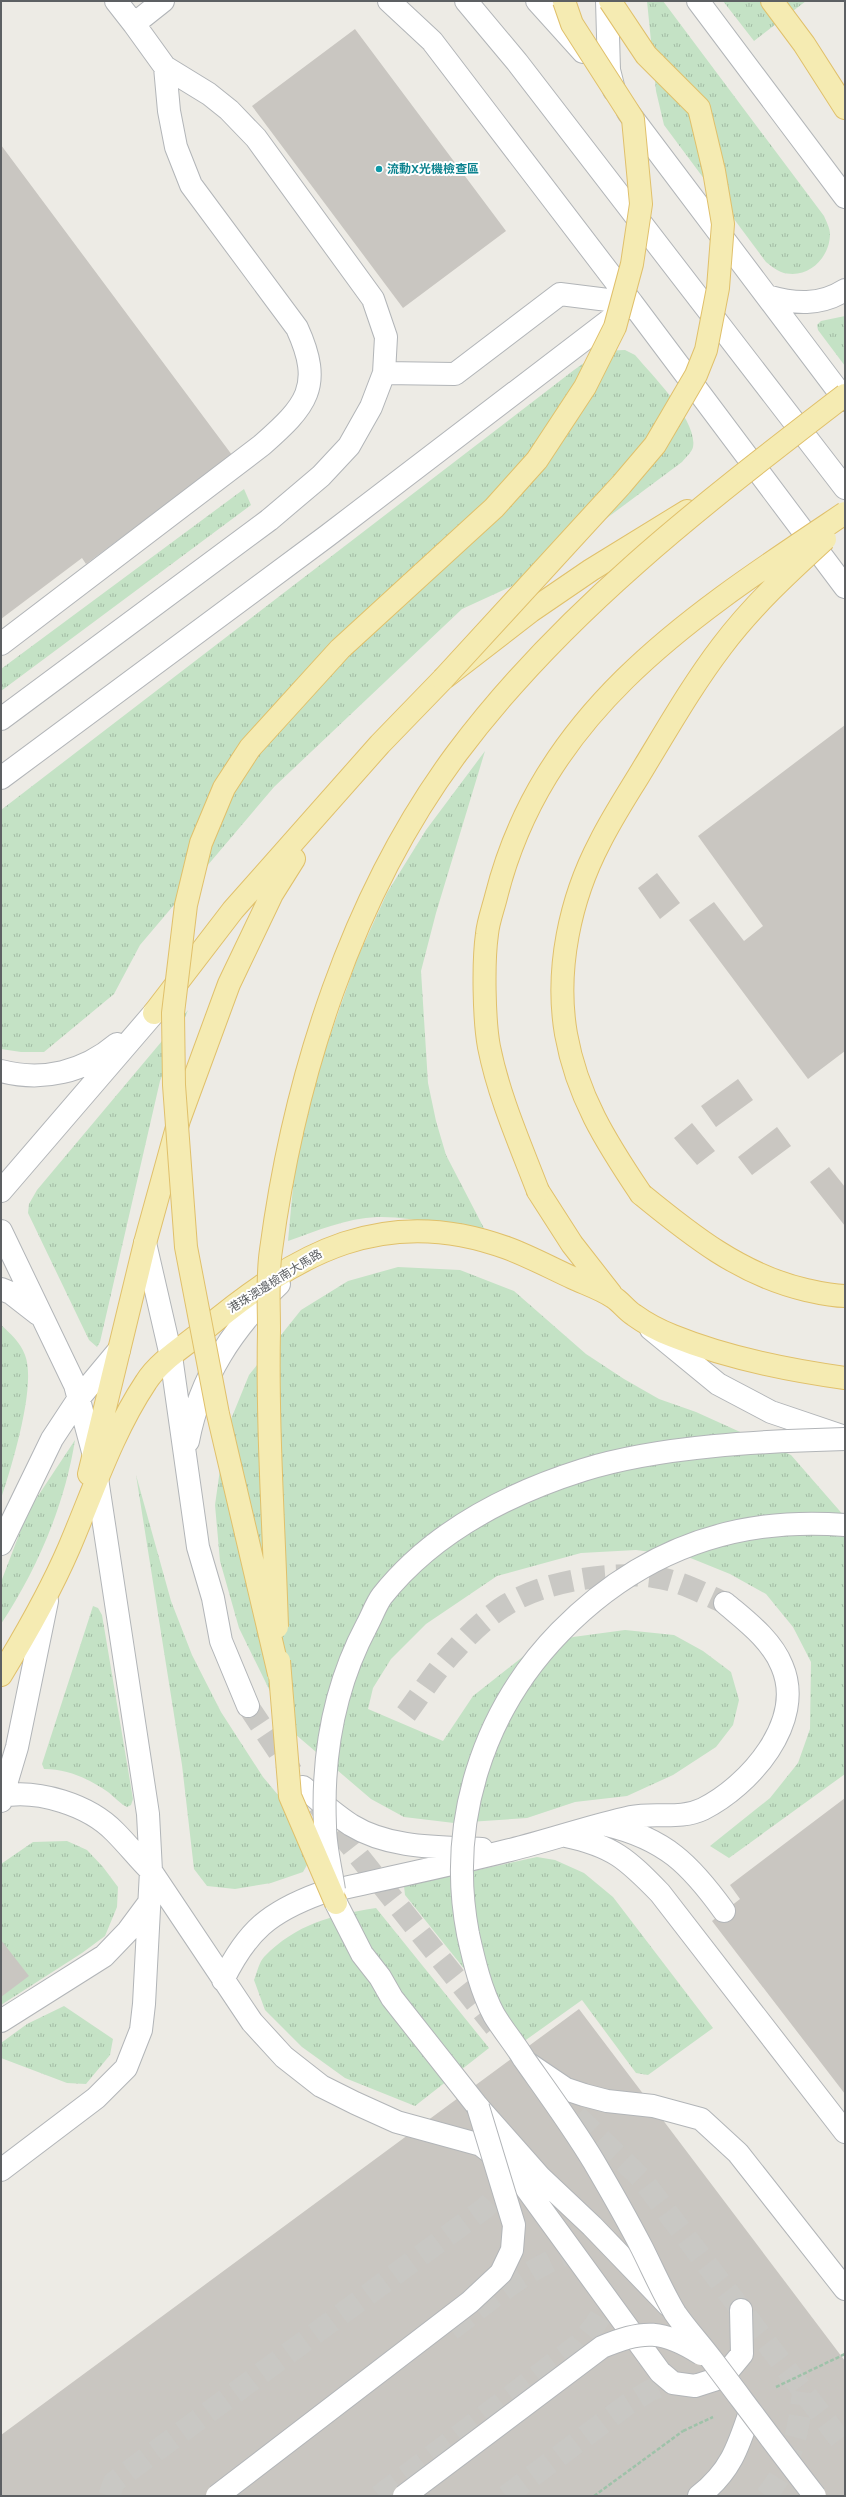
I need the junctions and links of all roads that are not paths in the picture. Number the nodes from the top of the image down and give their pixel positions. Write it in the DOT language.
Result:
graph roads {
  1 [pos="116,1"];
  2 [pos="163,1"];
  3 [pos="389,1"];
  4 [pos="466,1"];
  5 [pos="537,1"];
  6 [pos="564,1"];
  7 [pos="609,1"];
  8 [pos="698,1"];
  9 [pos="772,1"];
  10 [pos="134,24"];
  11 [pos="165,66"];
  12 [pos="615,95"];
  13 [pos="845,108"];
  14 [pos="845,197"];
  15 [pos="845,290"];
  16 [pos="767,296"];
  17 [pos="632,303"];
  18 [pos="384,373"];
  19 [pos="845,395"];
  20 [pos="845,400"];
  21 [pos="726,487"];
  22 [pos="845,488"];
  23 [pos="845,513"];
  24 [pos="845,521"];
  25 [pos="845,587"];
  26 [pos="1,644"];
  27 [pos="443,679"];
  28 [pos="1,719"];
  29 [pos="1,778"];
  30 [pos="328,803"];
  31 [pos="154,1013"];
  32 [pos="1,1071"];
  33 [pos="1,1191"];
  34 [pos="1,1231"];
  35 [pos="145,1243"];
  36 [pos="303,1261"];
  37 [pos="1,1289"];
  38 [pos="613,1296"];
  39 [pos="845,1296"];
  40 [pos="633,1315"];
  41 [pos="41,1316"];
  42 [pos="119,1350"];
  43 [pos="171,1356"];
  44 [pos="845,1378"];
  45 [pos="79,1398"];
  46 [pos="845,1438"];
  47 [pos="93,1452"];
  48 [pos="184,1462"];
  49 [pos="98,1475"];
  50 [pos="845,1525"];
  51 [pos="76,1532"];
  52 [pos="1,1544"];
  53 [pos="50,1589"];
  54 [pos="725,1603"];
  55 [pos="279,1674"];
  56 [pos="1,1675"];
  57 [pos="248,1706"];
  58 [pos="303,1787"];
  59 [pos="2,1798"];
  60 [pos="604,1824"];
  61 [pos="563,1835"];
  62 [pos="511,1850"];
  63 [pos="151,1871"];
  64 [pos="336,1903"];
  65 [pos="148,1904"];
  66 [pos="724,1911"];
  67 [pos="223,1980"];
  68 [pos="1,2021"];
  69 [pos="518,2055"];
  70 [pos="478,2107"];
  71 [pos="845,2132"];
  72 [pos="1,2170"];
  73 [pos="845,2289"];
  74 [pos="741,2310"];
  75 [pos="676,2313"];
  76 [pos="712,2361"];
  77 [pos="750,2412"];
  78 [pos="217,2496"];
  79 [pos="404,2496"];
  80 [pos="699,2496"];
  81 [pos="816,2496"];
  1 -- 10 [label="street"];
  2 -- 10 [label="street"];
  3 -- 17 [label="street"];
  4 -- 22 [label="street"];
  5 -- 12 [label="street"];
  6 -- 55 [label="main road, bridge"];
  7 -- 12 [label="street"];
  7 -- 27 [label="main road, bridge"];
  8 -- 14 [label="street"];
  9 -- 13 [label="main road"];
  10 -- 11 [label="street"];
  11 -- 18 [label="street"];
  11 -- 26 [label="street"];
  12 -- 16 [label="street"];
  15 -- 16 [label="street"];
  16 -- 20 [label="street"];
  17 -- 18 [label="street"];
  17 -- 25 [label="street"];
  17 -- 29 [label="street"];
  18 -- 28 [label="street"];
  19 -- 21 [label="main road, bridge"];
  21 -- 27 [label="main road, bridge"];
  21 -- 55 [label="main road, bridge"];
  23 -- 38 [label="main road, bridge"];
  24 -- 39 [label="main road, bridge"];
  27 -- 30 [label="main road"];
  30 -- 31 [label="main road, bridge"];
  30 -- 35 [label="main road, bridge"];
  31 -- 32 [label="street"];
  31 -- 33 [label="street"];
  34 -- 41 [label="street"];
  35 -- 42 [label="main road"];
  35 -- 43 [label="street"];
  36 -- 38 [label="main road, 港珠澳邊檢南大馬路"];
  36 -- 43 [label="main road, 港珠澳邊檢南大馬路"];
  36 -- 48 [label="street"];
  37 -- 41 [label="street"];
  38 -- 40 [label="main road, 港珠澳邊檢南大馬路"];
  40 -- 44 [label="main road, 港珠澳邊檢南大馬路"];
  40 -- 46 [label="street"];
  41 -- 45 [label="street"];
  42 -- 45 [label="street"];
  42 -- 47 [label="main road"];
  43 -- 48 [label="street"];
  43 -- 49 [label="main road, 港珠澳邊檢南大馬路"];
  45 -- 47 [label="street"];
  45 -- 52 [label="street"];
  46 -- 64 [label="street, bridge"];
  47 -- 49 [label="street"];
  47 -- 51 [label="main road"];
  48 -- 57 [label="street"];
  49 -- 51 [label="main road, 港珠澳邊檢南大馬路"];
  49 -- 63 [label="street"];
  50 -- 75 [label="street, bridge"];
  51 -- 53 [label="main road"];
  53 -- 56 [label="main road"];
  53 -- 59 [label="street"];
  54 -- 60 [label="street"];
  55 -- 64 [label="main road, bridge"];
  58 -- 62 [label="street"];
  59 -- 63 [label="street"];
  60 -- 61 [label="street"];
  60 -- 66 [label="street"];
  61 -- 62 [label="street"];
  61 -- 71 [label="street"];
  62 -- 67 [label="street"];
  63 -- 65 [label="street"];
  63 -- 67 [label="street"];
  64 -- 70 [label="street"];
  65 -- 68 [label="street"];
  65 -- 72 [label="street"];
  67 -- 74 [label="street"];
  69 -- 73 [label="street"];
  70 -- 75 [label="street, bridge"];
  70 -- 78 [label="street, bridge"];
  75 -- 76 [label="street, bridge"];
  76 -- 77 [label="street, bridge"];
  76 -- 79 [label="street, bridge"];
  77 -- 80 [label="street"];
  77 -- 81 [label="street, bridge"];
}
